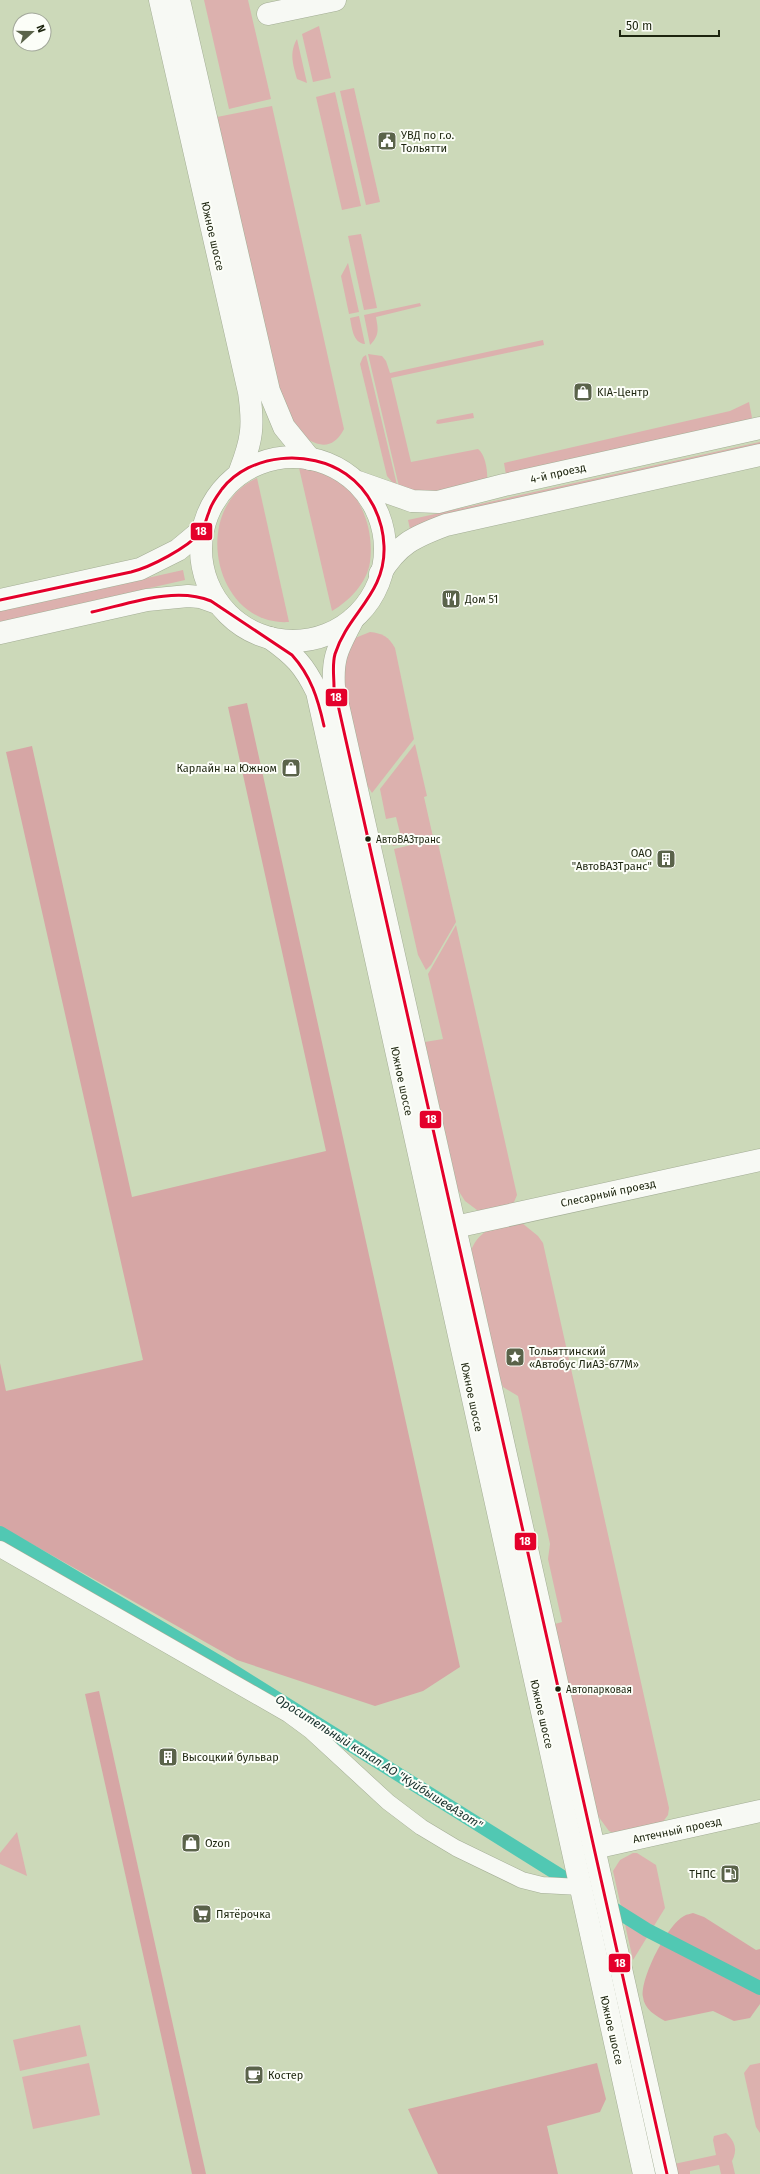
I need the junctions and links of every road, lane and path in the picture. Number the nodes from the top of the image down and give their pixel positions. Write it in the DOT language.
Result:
graph roads {
  1 [pos="160,0"];
  2 [pos="179,0"];
  3 [pos="335,0"];
  4 [pos="268,14"];
  5 [pos="760,428"];
  6 [pos="760,455"];
  7 [pos="310,459"];
  8 [pos="240,472"];
  9 [pos="358,482"];
  10 [pos="202,530"];
  11 [pos="380,574"];
  12 [pos="0,600"];
  13 [pos="217,603"];
  14 [pos="354,620"];
  15 [pos="0,633"];
  16 [pos="270,638"];
  17 [pos="760,1160"];
  18 [pos="455,1227"];
  19 [pos="0,1549"];
  20 [pos="760,1811"];
  21 [pos="594,1848"];
  22 [pos="580,1887"];
  23 [pos="644,2174"];
  24 [pos="666,2174"];
  1 -- 8 [label="main road, Южное шоссе"];
  2 -- 7 [label="main road, Южное шоссе"];
  3 -- 4 [label="main road"];
  5 -- 9 [label="main road, 4-й проезд"];
  6 -- 11 [label="main road"];
  7 -- 8 [label="main road"];
  7 -- 9 [label="main road"];
  8 -- 10 [label="main road"];
  9 -- 11 [label="main road"];
  10 -- 12 [label="main road"];
  10 -- 13 [label="main road"];
  11 -- 14 [label="main road"];
  13 -- 15 [label="main road"];
  13 -- 16 [label="main road"];
  14 -- 16 [label="main road"];
  14 -- 18 [label="main road, Южное шоссе"];
  16 -- 22 [label="main road, Южное шоссе"];
  17 -- 18 [label="main road, Слесарный проезд"];
  18 -- 21 [label="main road, Южное шоссе"];
  19 -- 22 [label="street"];
  20 -- 21 [label="main road, Аптечный проезд"];
  21 -- 24 [label="main road, Южное шоссе"];
  22 -- 23 [label="main road, Южное шоссе"];
}
